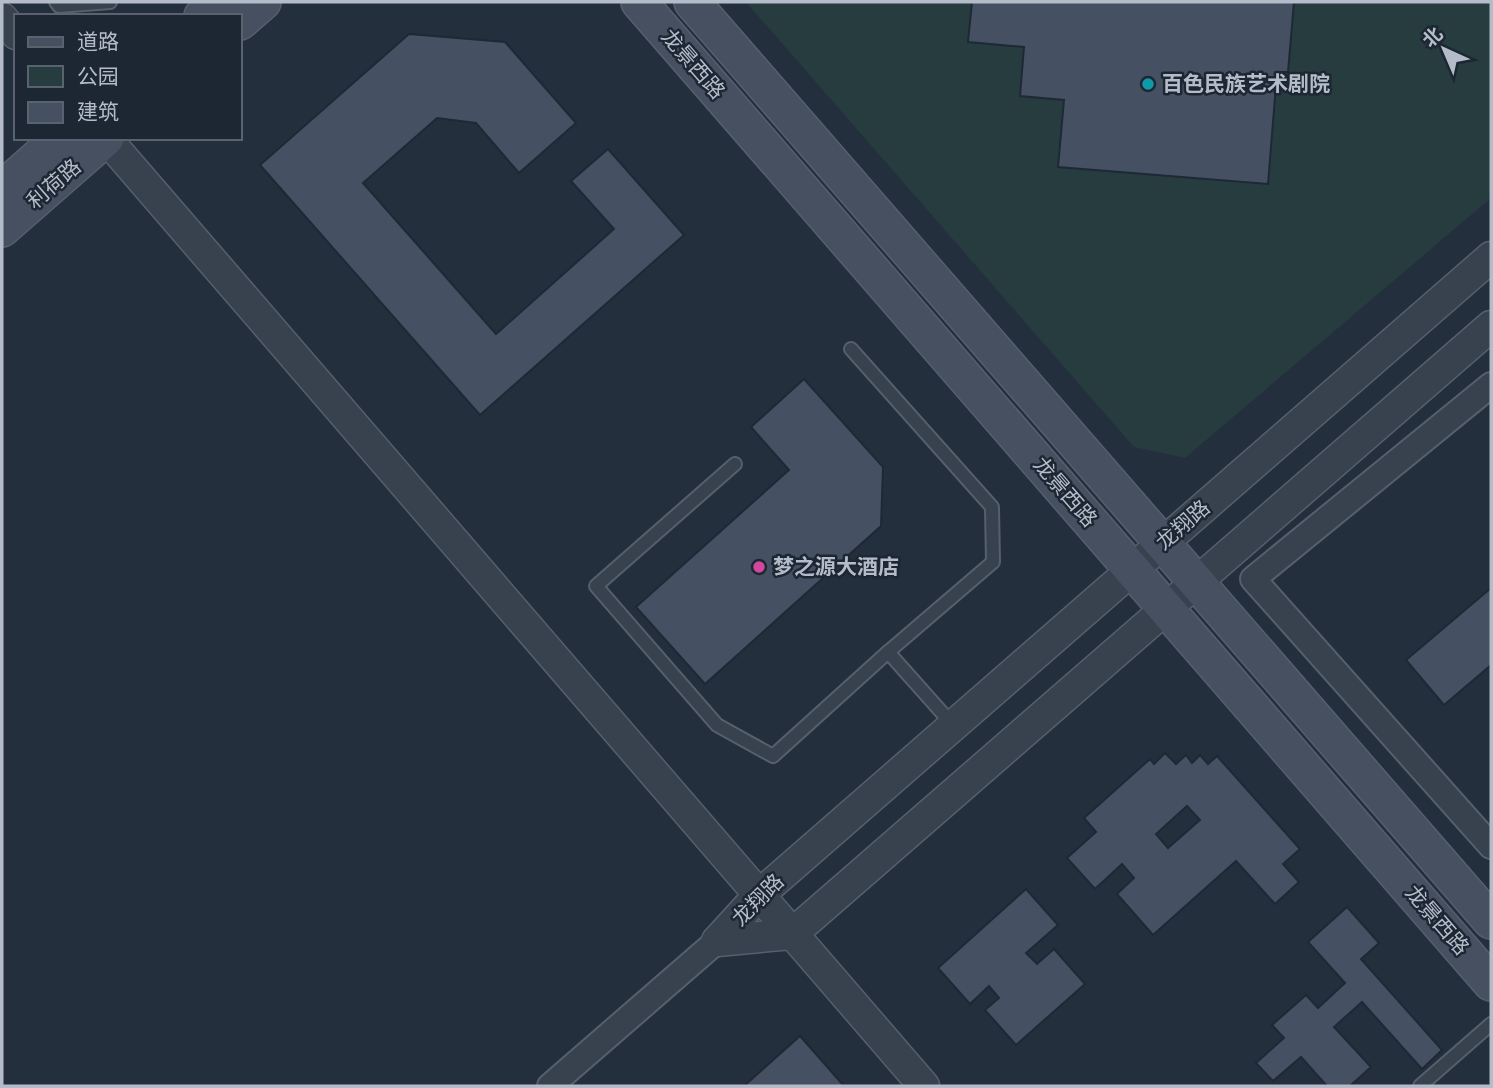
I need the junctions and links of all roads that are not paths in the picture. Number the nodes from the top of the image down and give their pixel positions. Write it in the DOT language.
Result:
graph roads {
  1 [pos="56,2"];
  2 [pos="110,2"];
  3 [pos="218,2"];
  4 [pos="263,2"];
  5 [pos="639,2"];
  6 [pos="692,2"];
  7 [pos="204,14"];
  8 [pos="2,18"];
  9 [pos="242,20"];
  10 [pos="14,32"];
  11 [pos="58,140"];
  12 [pos="104,140"];
  13 [pos="108,140"];
  14 [pos="2,189"];
  15 [pos="2,229"];
  16 [pos="1491,257"];
  17 [pos="1491,326"];
  18 [pos="851,349"];
  19 [pos="1491,385"];
  20 [pos="735,464"];
  21 [pos="1163,543"];
  22 [pos="1132,569"];
  23 [pos="1197,582"];
  24 [pos="1166,608"];
  25 [pos="888,652"];
  26 [pos="954,725"];
  27 [pos="1491,846"];
  28 [pos="759,895"];
  29 [pos="1488,910"];
  30 [pos="792,934"];
  31 [pos="718,941"];
  32 [pos="1491,982"];
  33 [pos="1491,1024"];
  34 [pos="550,1086"];
  35 [pos="924,1086"];
  36 [pos="1420,1086"];
  1 -- 2 [label="lane"];
  3 -- 7 [label="main road"];
  4 -- 9 [label="main road"];
  5 -- 22 [label="main road, 龙景西路"];
  6 -- 21 [label="main road, 龙景西路"];
  8 -- 10 [label="street"];
  11 -- 14 [label="main road, 利荷路"];
  12 -- 15 [label="main road, 利荷路"];
  13 -- 28 [label="street"];
  16 -- 21 [label="street, 龙翔路"];
  17 -- 23 [label="street"];
  18 -- 25 [label="lane"];
  19 -- 27 [label="street"];
  20 -- 25 [label="lane"];
  21 -- 22 [label="street, 龙翔路"];
  21 -- 23 [label="main road, 龙景西路"];
  22 -- 24 [label="main road, 龙景西路"];
  22 -- 26 [label="street, 龙翔路"];
  23 -- 24 [label="street"];
  23 -- 29 [label="main road, 龙景西路"];
  24 -- 30 [label="street"];
  24 -- 32 [label="main road, 龙景西路"];
  25 -- 26 [label="lane"];
  26 -- 28 [label="street, 龙翔路"];
  28 -- 30 [label="street"];
  28 -- 31 [label="street, 龙翔路"];
  30 -- 31 [label="street, 龙翔路"];
  30 -- 35 [label="street"];
  31 -- 34 [label="street"];
  33 -- 36 [label="lane"];
}
